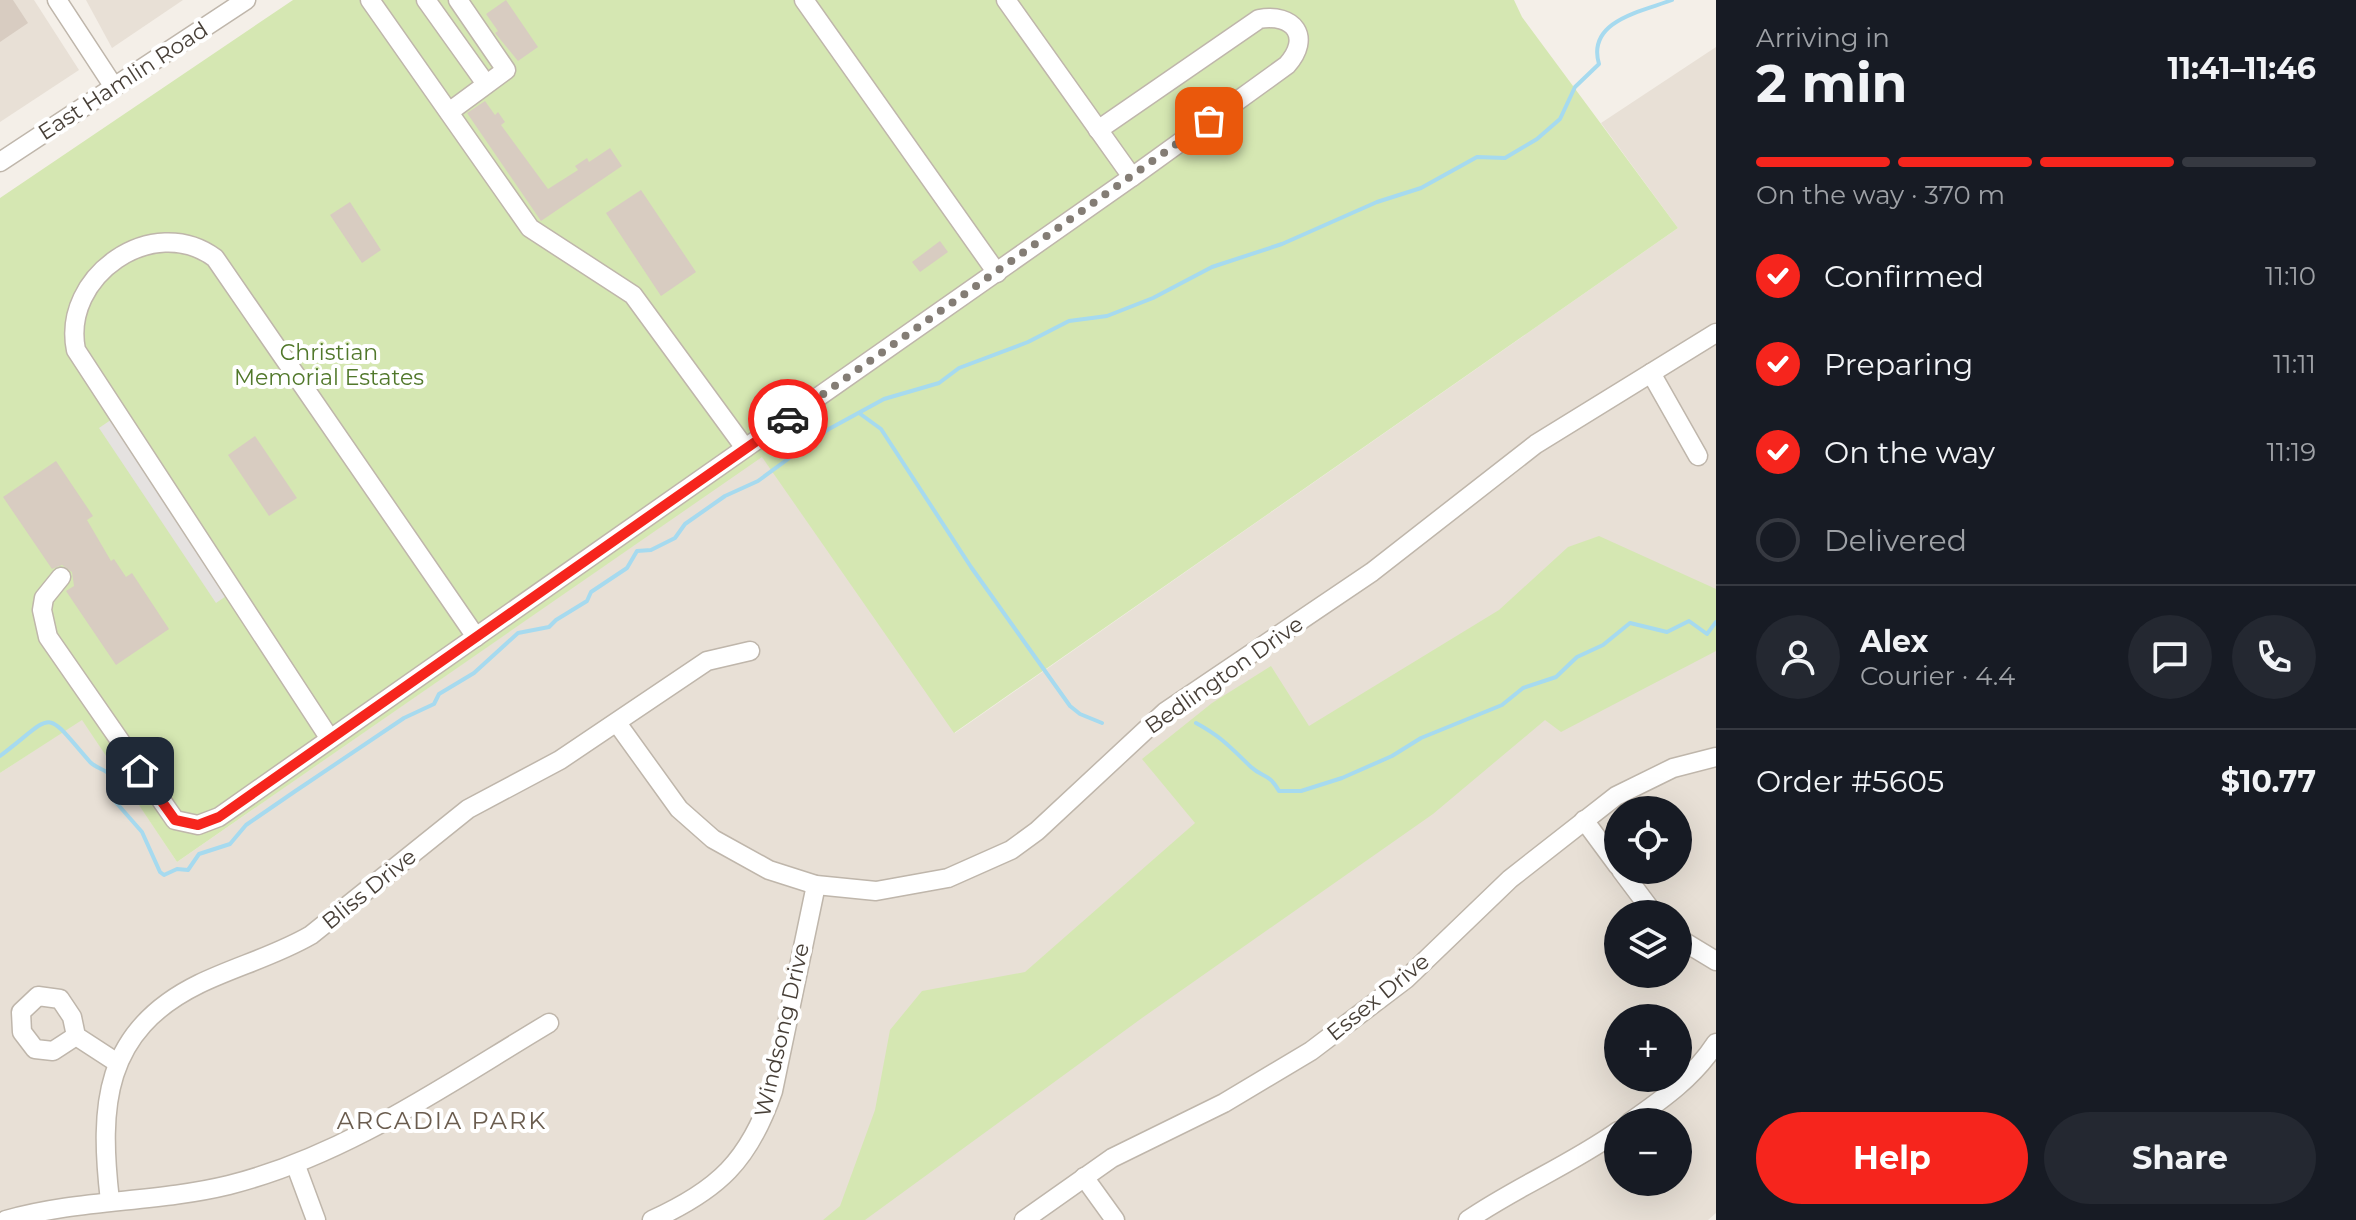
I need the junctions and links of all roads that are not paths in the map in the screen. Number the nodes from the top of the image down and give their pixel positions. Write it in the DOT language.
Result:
graph roads {
  1 [pos="57,0"];
  2 [pos="246,0"];
  3 [pos="370,0"];
  4 [pos="426,0"];
  5 [pos="458,0"];
  6 [pos="804,0"];
  7 [pos="1006,0"];
  8 [pos="486,84"];
  9 [pos="114,87"];
  10 [pos="449,112"];
  11 [pos="1098,130"];
  12 [pos="0,162"];
  13 [pos="1132,177"];
  14 [pos="997,273"];
  15 [pos="1716,333"];
  16 [pos="1651,373"];
  17 [pos="745,448"];
  18 [pos="1698,456"];
  19 [pos="61,577"];
  20 [pos="476,637"];
  21 [pos="750,651"];
  22 [pos="617,723"];
  23 [pos="330,739"];
  24 [pos="1716,757"];
  25 [pos="1584,820"];
  26 [pos="1604,847"];
  27 [pos="1631,884"];
  28 [pos="816,885"];
  29 [pos="1643,900"];
  30 [pos="1692,946"];
  31 [pos="1716,961"];
  32 [pos="549,1023"];
  33 [pos="76,1036"];
  34 [pos="1716,1043"];
  35 [pos="116,1062"];
  36 [pos="1649,1108"];
  37 [pos="1604,1141"];
  38 [pos="296,1166"];
  39 [pos="1084,1177"];
  40 [pos="110,1201"];
  41 [pos="6,1220"];
  42 [pos="316,1220"];
  43 [pos="652,1220"];
  44 [pos="1024,1220"];
  45 [pos="1115,1220"];
  46 [pos="1468,1220"];
  1 -- 9 [label="street"];
  2 -- 9 [label="street, East Hamlin Road"];
  3 -- 10 [label="street"];
  4 -- 8 [label="street"];
  5 -- 8 [label="street"];
  6 -- 14 [label="street"];
  7 -- 11 [label="street"];
  8 -- 10 [label="street"];
  9 -- 12 [label="street, East Hamlin Road"];
  10 -- 17 [label="street"];
  11 -- 13 [label="street"];
  11 -- 13 [label="street"];
  13 -- 14 [label="street"];
  14 -- 17 [label="street"];
  15 -- 16 [label="street, Bedlington Drive"];
  16 -- 18 [label="street"];
  16 -- 28 [label="street, Bedlington Drive"];
  17 -- 20 [label="street"];
  19 -- 23 [label="street"];
  20 -- 23 [label="street"];
  20 -- 23 [label="street"];
  21 -- 22 [label="street, Bliss Drive"];
  22 -- 28 [label="street, Bedlington Drive"];
  22 -- 35 [label="street, Bliss Drive"];
  24 -- 25 [label="street, Essex Drive"];
  25 -- 26 [label="street"];
  25 -- 39 [label="street, Essex Drive"];
  27 -- 29 [label="street"];
  28 -- 43 [label="street, Windsong Drive"];
  30 -- 31 [label="street"];
  32 -- 38 [label="street"];
  33 -- 35 [label="street"];
  34 -- 36 [label="street"];
  35 -- 40 [label="street, Bliss Drive"];
  37 -- 46 [label="street"];
  38 -- 40 [label="street"];
  38 -- 42 [label="street"];
  39 -- 44 [label="street, Essex Drive"];
  39 -- 45 [label="street"];
  40 -- 41 [label="street"];
}
